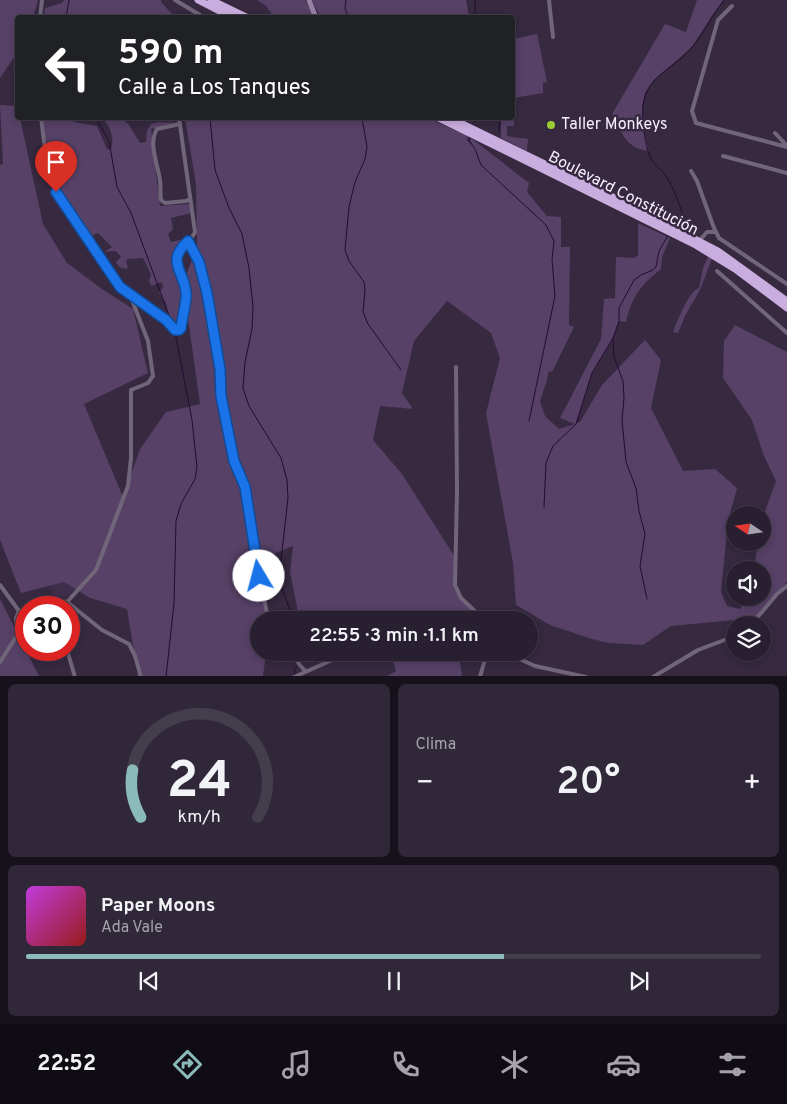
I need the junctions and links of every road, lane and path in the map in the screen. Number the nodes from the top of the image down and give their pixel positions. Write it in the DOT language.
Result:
graph roads {
  1 [pos="42,0"];
  2 [pos="176,0"];
  3 [pos="198,0"];
  4 [pos="211,0"];
  5 [pos="309,0"];
  6 [pos="549,0"];
  7 [pos="732,6"];
  8 [pos="40,15"];
  9 [pos="200,15"];
  10 [pos="227,15"];
  11 [pos="242,15"];
  12 [pos="315,15"];
  13 [pos="553,37"];
  14 [pos="41,120"];
  15 [pos="179,120"];
  16 [pos="443,120"];
  17 [pos="454,120"];
  18 [pos="180,124"];
  19 [pos="775,133"];
  20 [pos="787,146"];
  21 [pos="724,156"];
  22 [pos="692,171"];
  23 [pos="787,173"];
  24 [pos="190,199"];
  25 [pos="715,232"];
  26 [pos="188,241"];
  27 [pos="699,241"];
  28 [pos="718,271"];
  29 [pos="787,284"];
  30 [pos="130,296"];
  31 [pos="787,301"];
  32 [pos="787,308"];
  33 [pos="787,333"];
  34 [pos="456,367"];
  35 [pos="0,585"];
  36 [pos="787,586"];
  37 [pos="72,596"];
  38 [pos="15,606"];
  39 [pos="266,611"];
  40 [pos="475,611"];
  41 [pos="80,612"];
  42 [pos="758,616"];
  43 [pos="15,639"];
  44 [pos="726,639"];
  45 [pos="70,661"];
  46 [pos="297,661"];
  47 [pos="329,661"];
  48 [pos="484,661"];
  49 [pos="524,661"];
  50 [pos="0,662"];
  51 [pos="305,671"];
  52 [pos="75,676"];
  53 [pos="141,676"];
  54 [pos="294,676"];
  55 [pos="480,676"];
  56 [pos="586,676"];
  57 [pos="653,676"];
  1 -- 8 [label="street"];
  2 -- 9 [label="street"];
  3 -- 10 [label="highway"];
  4 -- 11 [label="highway"];
  5 -- 12 [label="street"];
  6 -- 13 [label="street"];
  7 -- 20 [label="street"];
  14 -- 30 [label="street"];
  15 -- 18 [label="street"];
  16 -- 32 [label="highway, Boulevard Constitución"];
  17 -- 27 [label="highway, Boulevard Constitución"];
  18 -- 24 [label="street"];
  18 -- 24 [label="street"];
  19 -- 20 [label="street"];
  21 -- 23 [label="street"];
  22 -- 25 [label="street"];
  24 -- 26 [label="street"];
  25 -- 27 [label="street"];
  25 -- 29 [label="street"];
  26 -- 30 [label="street"];
  26 -- 39 [label="street"];
  27 -- 31 [label="highway, Boulevard Constitución"];
  28 -- 33 [label="street"];
  30 -- 37 [label="street"];
  34 -- 40 [label="street"];
  35 -- 38 [label="street"];
  36 -- 42 [label="street"];
  41 -- 53 [label="street"];
  43 -- 50 [label="street"];
  44 -- 57 [label="street"];
  45 -- 52 [label="street"];
  46 -- 51 [label="street"];
  47 -- 51 [label="street"];
  48 -- 55 [label="street"];
  49 -- 56 [label="street"];
  51 -- 54 [label="street"];
}
